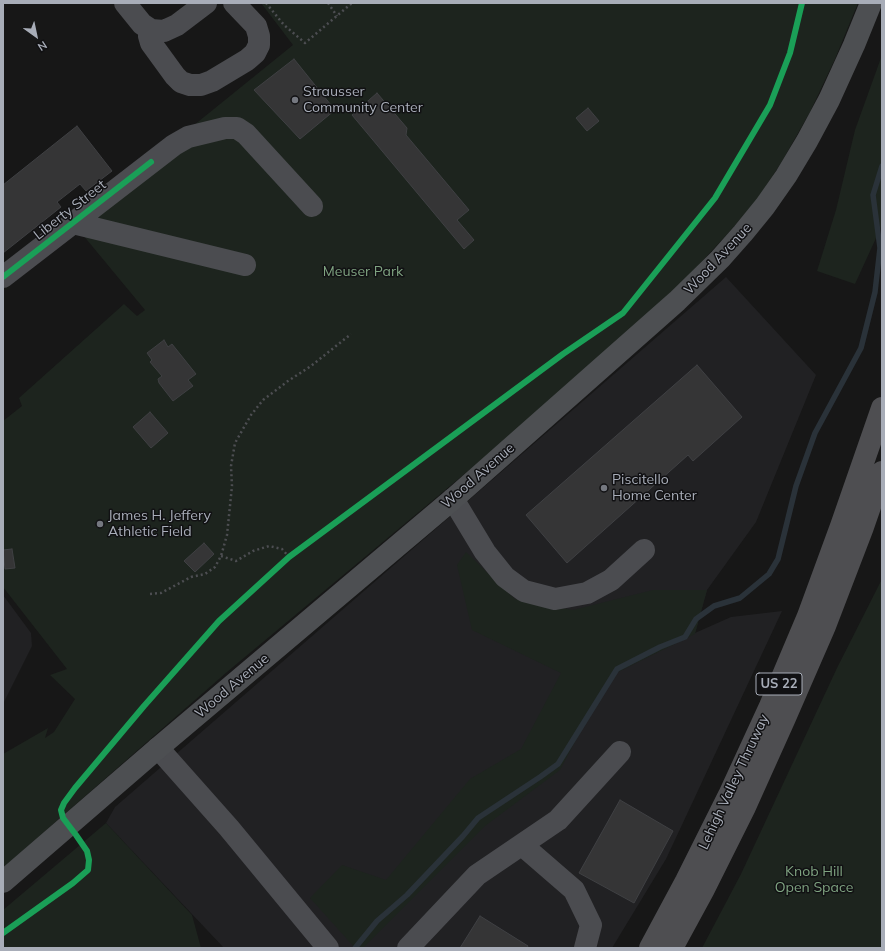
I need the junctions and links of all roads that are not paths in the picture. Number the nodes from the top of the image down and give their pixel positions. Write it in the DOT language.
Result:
graph roads {
  1 [pos="125,3"];
  2 [pos="206,3"];
  3 [pos="234,3"];
  4 [pos="872,3"];
  5 [pos="151,30"];
  6 [pos="312,206"];
  7 [pos="73,223"];
  8 [pos="245,265"];
  9 [pos="3,277"];
  10 [pos="882,408"];
  11 [pos="882,472"];
  12 [pos="453,499"];
  13 [pos="644,550"];
  14 [pos="158,748"];
  15 [pos="620,752"];
  16 [pos="522,845"];
  17 [pos="3,882"];
  18 [pos="328,948"];
  19 [pos="408,948"];
  20 [pos="585,948"];
  21 [pos="650,948"];
  22 [pos="672,948"];
  1 -- 5 [label="street"];
  2 -- 5 [label="street"];
  3 -- 5 [label="street"];
  4 -- 12 [label="main road, Wood Avenue"];
  6 -- 7 [label="street, Liberty Street"];
  7 -- 8 [label="street"];
  7 -- 9 [label="street, Liberty Street"];
  10 -- 21 [label="highway, Lehigh Valley Thruway / US 22"];
  11 -- 22 [label="highway, Lehigh Valley Thruway / US 22"];
  12 -- 13 [label="street"];
  12 -- 14 [label="main road, Wood Avenue"];
  14 -- 17 [label="main road, Wood Avenue"];
  14 -- 18 [label="street"];
  15 -- 16 [label="street"];
  16 -- 19 [label="street"];
  16 -- 20 [label="street"];
}
